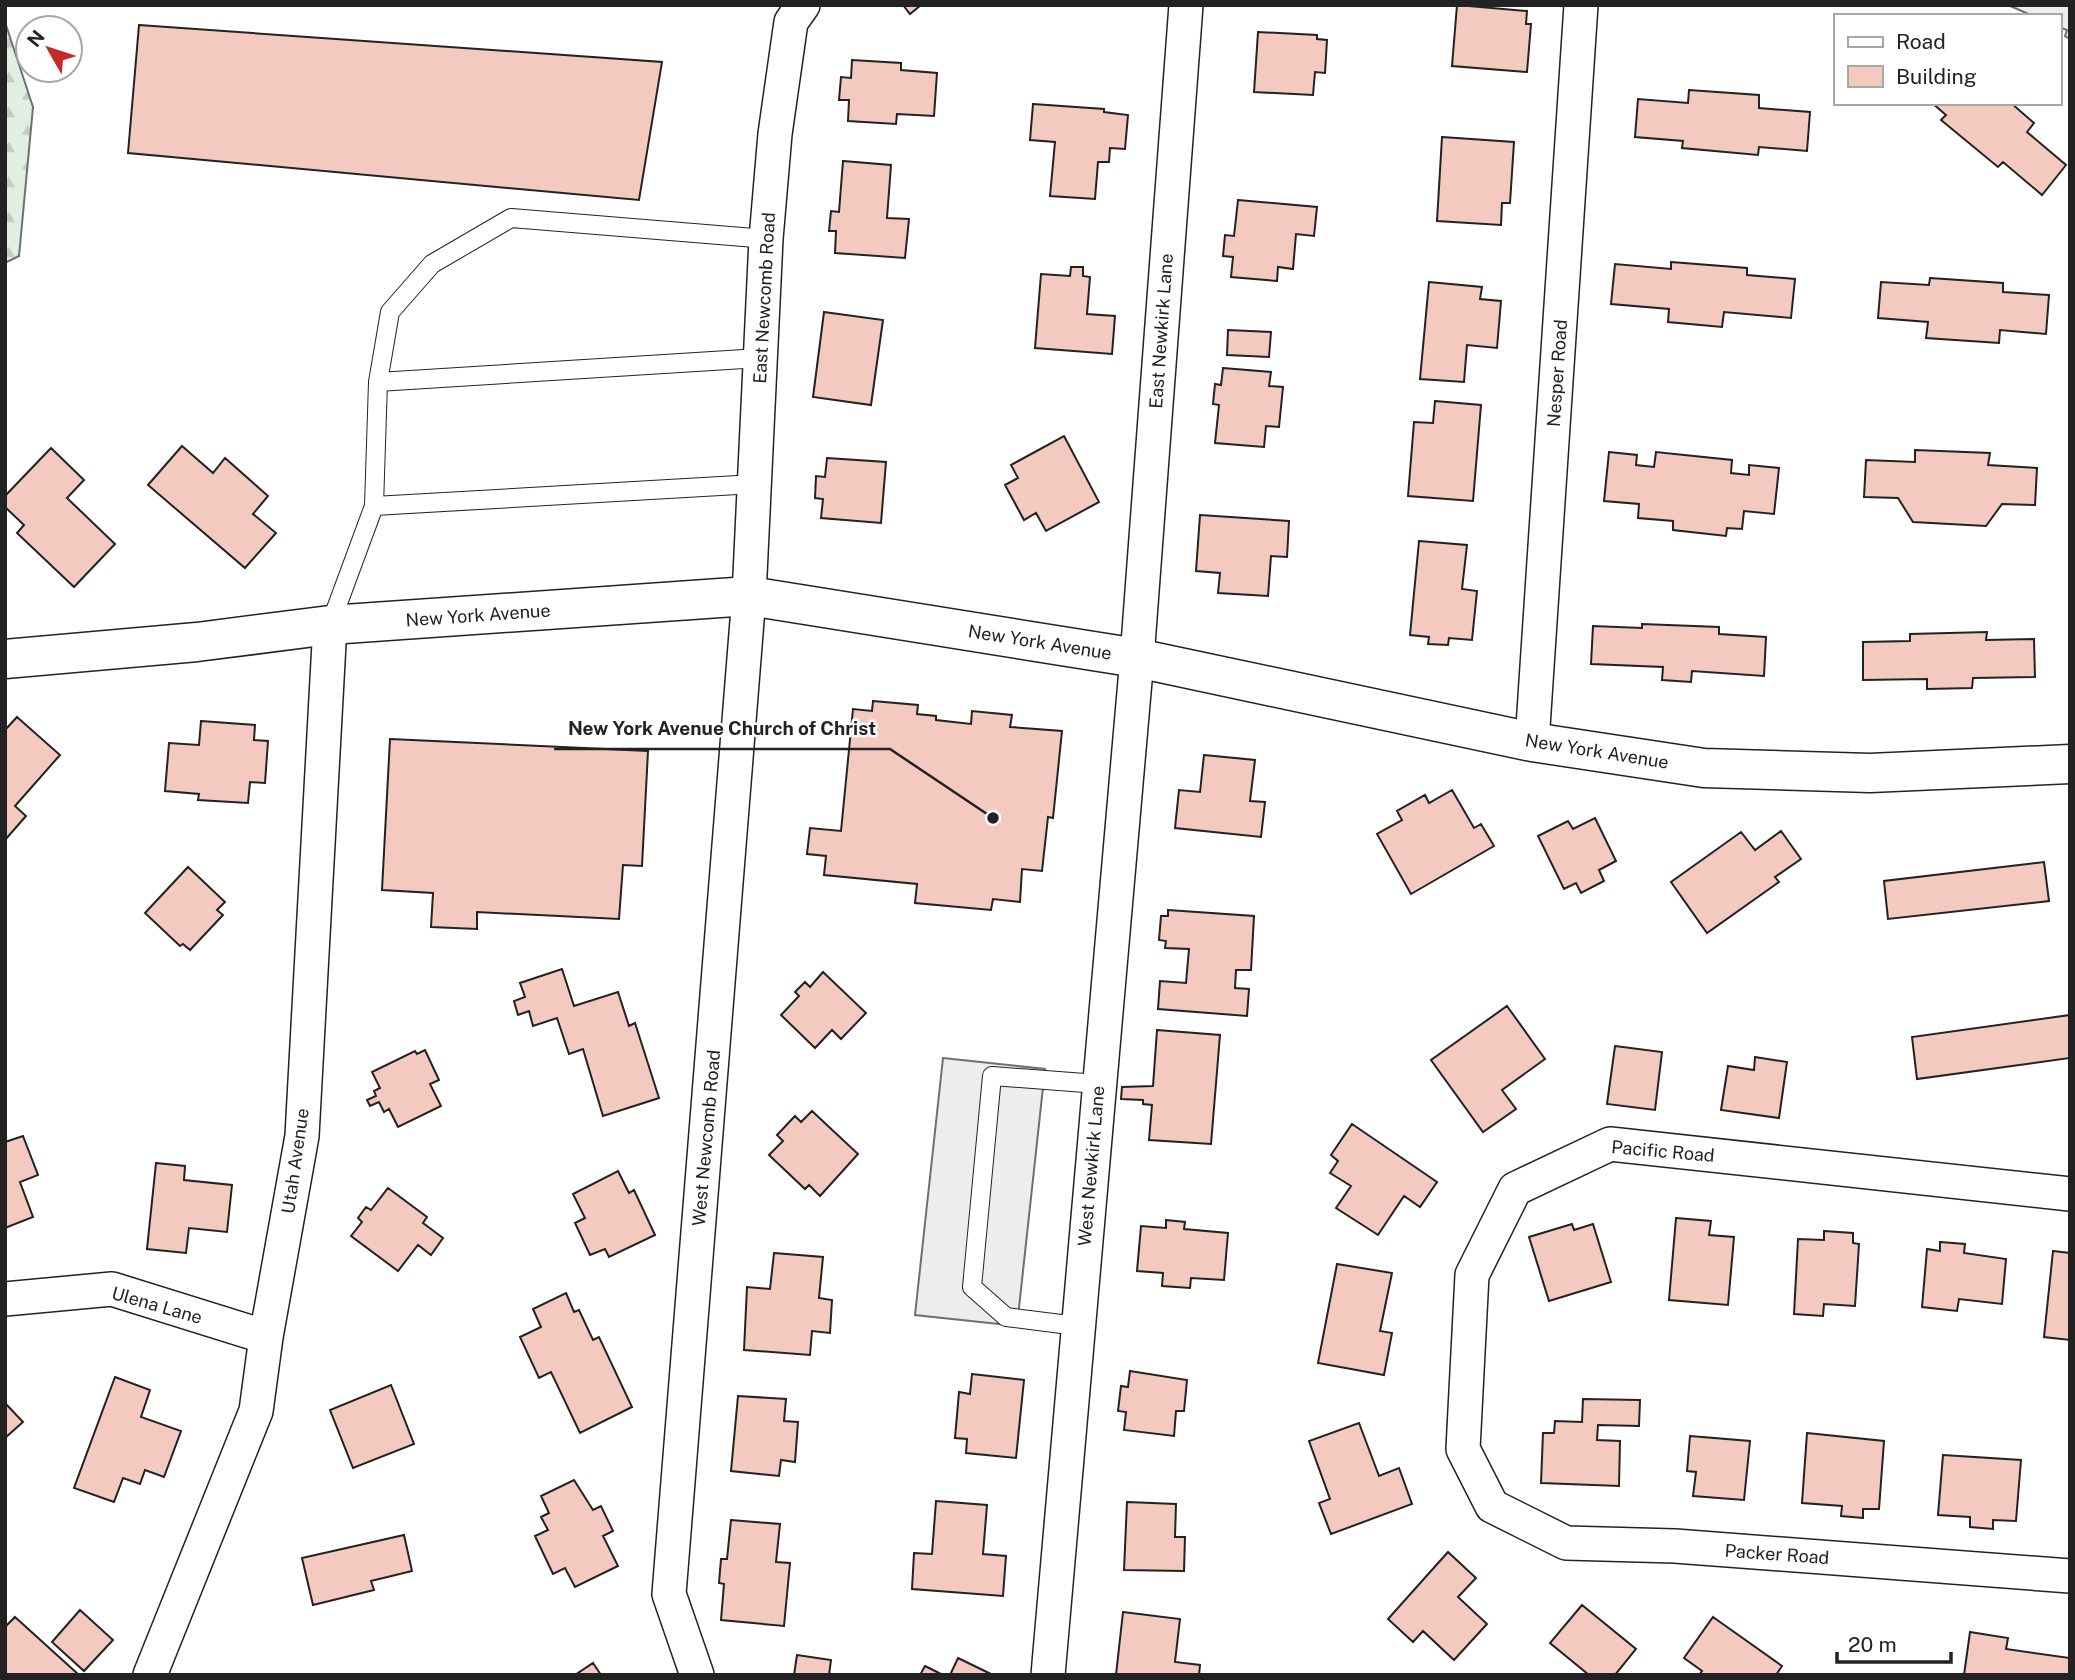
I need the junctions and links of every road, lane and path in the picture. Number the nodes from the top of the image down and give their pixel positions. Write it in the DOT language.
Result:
graph roads {
  1 [pos="803,5"];
  2 [pos="1186,5"];
  3 [pos="1581,5"];
  4 [pos="766,239"];
  5 [pos="760,358"];
  6 [pos="377,382"];
  7 [pos="755,484"];
  8 [pos="374,506"];
  9 [pos="749,596"];
  10 [pos="330,625"];
  11 [pos="1137,657"];
  12 [pos="5,659"];
  13 [pos="1532,742"];
  14 [pos="2070,764"];
  15 [pos="1098,1084"];
  16 [pos="2070,1194"];
  17 [pos="5,1299"];
  18 [pos="1077,1326"];
  19 [pos="265,1337"];
  20 [pos="1492,1506"];
  21 [pos="2070,1576"];
  22 [pos="150,1675"];
  23 [pos="697,1675"];
  24 [pos="1048,1675"];
  1 -- 4 [label="street, East Newcomb Road"];
  2 -- 11 [label="street, East Newkirk Lane"];
  3 -- 13 [label="street, Nesper Road"];
  4 -- 5 [label="street, East Newcomb Road"];
  4 -- 6 [label="lane"];
  5 -- 6 [label="lane"];
  5 -- 7 [label="street, East Newcomb Road"];
  6 -- 8 [label="lane"];
  7 -- 8 [label="lane"];
  7 -- 9 [label="street, East Newcomb Road"];
  8 -- 10 [label="lane"];
  9 -- 10 [label="street, New York Avenue"];
  9 -- 11 [label="street, New York Avenue"];
  9 -- 23 [label="street, West Newcomb Road"];
  10 -- 12 [label="street, New York Avenue"];
  10 -- 19 [label="street, Utah Avenue"];
  11 -- 13 [label="street, New York Avenue"];
  11 -- 15 [label="street, West Newkirk Lane"];
  13 -- 14 [label="street, New York Avenue"];
  15 -- 18 [label="street, West Newkirk Lane"];
  15 -- 18 [label="lane"];
  16 -- 20 [label="street, Pacific Road"];
  17 -- 19 [label="street, Ulena Lane"];
  18 -- 24 [label="street, West Newkirk Lane"];
  19 -- 22 [label="street, Utah Avenue"];
  20 -- 21 [label="street, Packer Road"];
}
